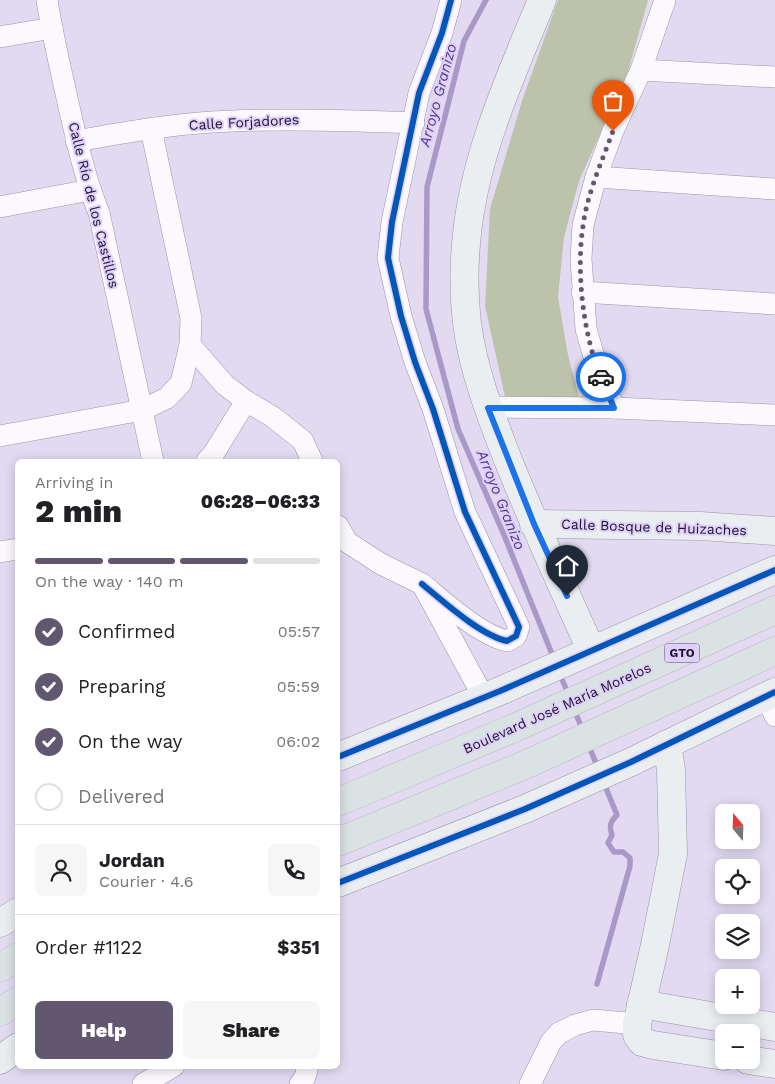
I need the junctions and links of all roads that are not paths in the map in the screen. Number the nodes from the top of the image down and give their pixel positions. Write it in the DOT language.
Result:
graph roads {
  1 [pos="47,0"];
  2 [pos="451,0"];
  3 [pos="542,0"];
  4 [pos="665,0"];
  5 [pos="52,28"];
  6 [pos="0,38"];
  7 [pos="641,70"];
  8 [pos="775,77"];
  9 [pos="414,123"];
  10 [pos="151,128"];
  11 [pos="76,140"];
  12 [pos="596,177"];
  13 [pos="775,189"];
  14 [pos="90,190"];
  15 [pos="0,207"];
  16 [pos="582,292"];
  17 [pos="775,304"];
  18 [pos="190,345"];
  19 [pos="246,401"];
  20 [pos="488,408"];
  21 [pos="614,408"];
  22 [pos="142,410"];
  23 [pos="775,414"];
  24 [pos="0,436"];
  25 [pos="153,459"];
  26 [pos="209,459"];
  27 [pos="311,459"];
  28 [pos="534,524"];
  29 [pos="340,530"];
  30 [pos="775,531"];
  31 [pos="15,550"];
  32 [pos="0,552"];
  33 [pos="775,570"];
  34 [pos="422,584"];
  35 [pos="775,610"];
  36 [pos="775,651"];
  37 [pos="581,655"];
  38 [pos="492,695"];
  39 [pos="772,701"];
  40 [pos="667,744"];
  41 [pos="340,755"];
  42 [pos="340,801"];
  43 [pos="340,841"];
  44 [pos="340,882"];
  45 [pos="15,914"];
  46 [pos="0,923"];
  47 [pos="15,959"];
  48 [pos="0,968"];
  49 [pos="15,1003"];
  50 [pos="0,1012"];
  51 [pos="639,1014"];
  52 [pos="775,1027"];
  53 [pos="15,1049"];
  54 [pos="715,1054"];
  55 [pos="0,1060"];
  56 [pos="760,1062"];
  57 [pos="775,1064"];
  58 [pos="307,1069"];
  59 [pos="167,1074"];
  60 [pos="142,1084"];
  61 [pos="300,1084"];
  62 [pos="530,1084"];
  1 -- 5 [label="street, Calle Río de los Castillos"];
  2 -- 9 [label="street"];
  3 -- 20 [label="street"];
  4 -- 7 [label="street"];
  5 -- 6 [label="street"];
  5 -- 11 [label="street, Calle Río de los Castillos"];
  7 -- 8 [label="street"];
  7 -- 12 [label="street"];
  9 -- 10 [label="street, Calle Forjadores"];
  9 -- 34 [label="street"];
  10 -- 11 [label="street, Calle Forjadores"];
  10 -- 18 [label="street"];
  11 -- 14 [label="street, Calle Río de los Castillos"];
  12 -- 13 [label="street"];
  12 -- 16 [label="street"];
  14 -- 15 [label="street"];
  14 -- 22 [label="street, Calle Río de los Castillos"];
  16 -- 17 [label="street"];
  16 -- 21 [label="street"];
  18 -- 19 [label="street"];
  18 -- 22 [label="street"];
  19 -- 26 [label="street"];
  19 -- 27 [label="street"];
  20 -- 21 [label="street"];
  20 -- 28 [label="street"];
  21 -- 23 [label="street"];
  22 -- 24 [label="street"];
  22 -- 25 [label="street, Calle Río de los Castillos"];
  28 -- 30 [label="street, Calle Bosque de Huizaches"];
  28 -- 37 [label="street"];
  29 -- 34 [label="street"];
  31 -- 32 [label="street"];
  33 -- 37 [label="street"];
  34 -- 38 [label="street"];
  35 -- 42 [label="main road, Boulevard José María Morelos / GTO"];
  36 -- 43 [label="main road"];
  37 -- 38 [label="street"];
  38 -- 41 [label="street"];
  39 -- 40 [label="street"];
  40 -- 44 [label="street"];
  40 -- 51 [label="street"];
  45 -- 46 [label="street"];
  47 -- 48 [label="main road"];
  49 -- 50 [label="main road"];
  51 -- 52 [label="street"];
  51 -- 54 [label="street"];
  51 -- 62 [label="street"];
  53 -- 55 [label="street"];
  56 -- 57 [label="street"];
  58 -- 61 [label="street"];
  59 -- 60 [label="street"];
}
